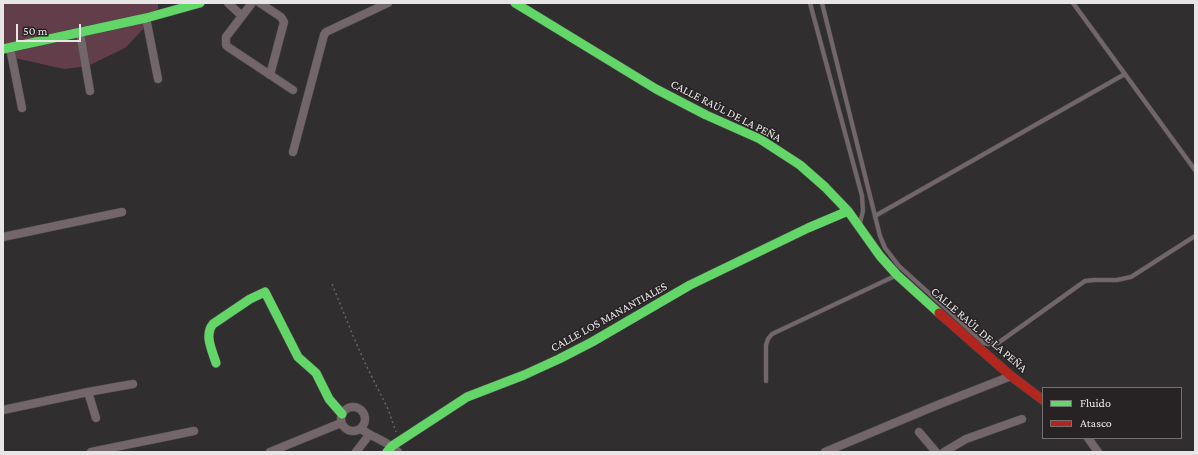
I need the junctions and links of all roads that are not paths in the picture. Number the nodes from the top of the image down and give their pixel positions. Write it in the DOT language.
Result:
graph roads {
  1 [pos="200,3"];
  2 [pos="228,3"];
  3 [pos="252,3"];
  4 [pos="260,3"];
  5 [pos="388,3"];
  6 [pos="515,3"];
  7 [pos="810,3"];
  8 [pos="822,3"];
  9 [pos="1073,3"];
  10 [pos="242,16"];
  11 [pos="146,18"];
  12 [pos="80,33"];
  13 [pos="6,49"];
  14 [pos="1125,74"];
  15 [pos="270,75"];
  16 [pos="158,79"];
  17 [pos="292,90"];
  18 [pos="90,92"];
  19 [pos="22,108"];
  20 [pos="293,152"];
  21 [pos="1195,170"];
  22 [pos="848,211"];
  23 [pos="122,212"];
  24 [pos="876,216"];
  25 [pos="859,227"];
  26 [pos="1195,236"];
  27 [pos="3,237"];
  28 [pos="897,275"];
  29 [pos="216,363"];
  30 [pos="1011,376"];
  31 [pos="766,381"];
  32 [pos="133,384"];
  33 [pos="88,392"];
  34 [pos="1042,399"];
  35 [pos="3,410"];
  36 [pos="96,418"];
  37 [pos="342,419"];
  38 [pos="1022,419"];
  39 [pos="361,429"];
  40 [pos="194,431"];
  41 [pos="920,432"];
  42 [pos="369,435"];
  43 [pos="1089,439"];
  44 [pos="394,448"];
  45 [pos="91,452"];
  46 [pos="270,452"];
  47 [pos="356,452"];
  48 [pos="825,452"];
  49 [pos="936,452"];
  50 [pos="944,452"];
  51 [pos="1098,452"];
  1 -- 11 [label="street"];
  2 -- 10 [label="street"];
  3 -- 10 [label="street"];
  4 -- 15 [label="street"];
  5 -- 20 [label="street"];
  6 -- 22 [label="street, CALLE RAÚL DE LA PEÑA"];
  7 -- 25 [label="lane"];
  8 -- 24 [label="lane"];
  9 -- 14 [label="lane"];
  10 -- 15 [label="street"];
  11 -- 12 [label="street"];
  11 -- 16 [label="street"];
  12 -- 13 [label="street"];
  12 -- 18 [label="street"];
  13 -- 19 [label="street"];
  14 -- 21 [label="lane"];
  14 -- 24 [label="lane"];
  15 -- 17 [label="street"];
  22 -- 25 [label="street, CALLE RAÚL DE LA PEÑA"];
  22 -- 44 [label="street, CALLE LOS MANANTIALES"];
  23 -- 27 [label="street"];
  24 -- 26 [label="lane"];
  25 -- 28 [label="street, CALLE RAÚL DE LA PEÑA"];
  28 -- 30 [label="street, CALLE RAÚL DE LA PEÑA"];
  28 -- 31 [label="lane"];
  29 -- 37 [label="street"];
  30 -- 34 [label="street, CALLE RAÚL DE LA PEÑA"];
  30 -- 48 [label="street"];
  32 -- 33 [label="street"];
  33 -- 35 [label="street"];
  33 -- 36 [label="street"];
  37 -- 39 [label="street"];
  37 -- 39 [label="street"];
  37 -- 46 [label="street"];
  38 -- 50 [label="street"];
  39 -- 42 [label="street"];
  40 -- 45 [label="street"];
  41 -- 49 [label="street"];
  42 -- 44 [label="street"];
  42 -- 47 [label="street"];
  43 -- 51 [label="street"];
}
